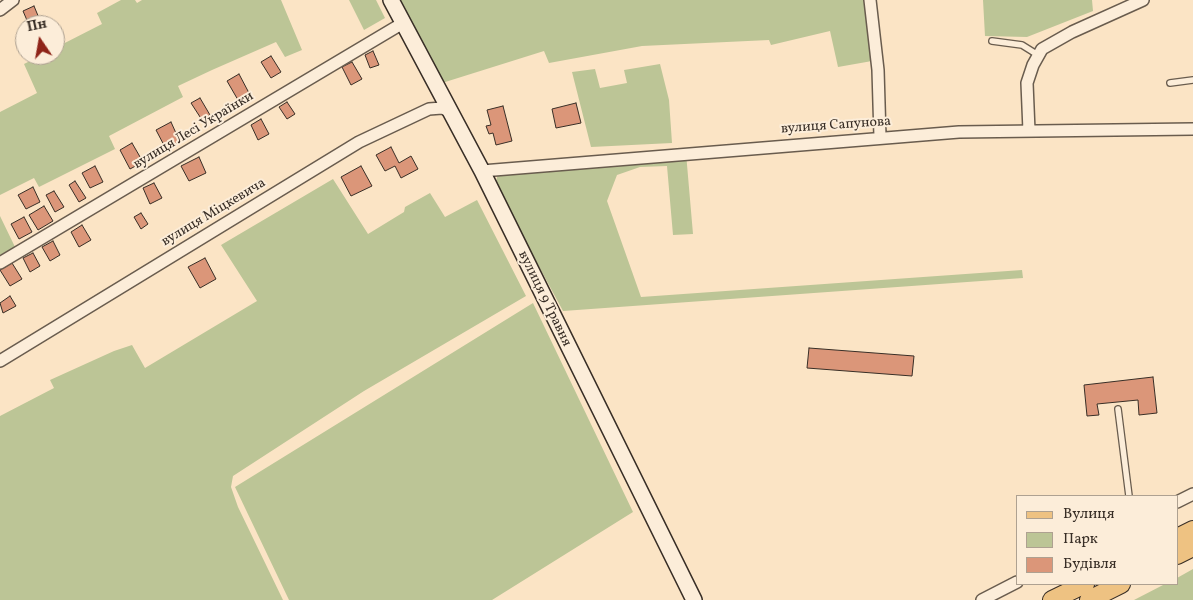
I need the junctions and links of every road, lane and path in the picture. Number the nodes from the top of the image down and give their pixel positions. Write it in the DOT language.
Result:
graph roads {
  1 [pos="13,0"];
  2 [pos="391,0"];
  3 [pos="870,0"];
  4 [pos="1143,0"];
  5 [pos="0,10"];
  6 [pos="403,23"];
  7 [pos="992,41"];
  8 [pos="1038,55"];
  9 [pos="1193,80"];
  10 [pos="1170,83"];
  11 [pos="450,111"];
  12 [pos="1193,129"];
  13 [pos="1028,131"];
  14 [pos="880,138"];
  15 [pos="482,171"];
  16 [pos="0,263"];
  17 [pos="0,361"];
  18 [pos="1118,409"];
  19 [pos="1193,494"];
  20 [pos="1129,495"];
  21 [pos="1178,502"];
  22 [pos="1193,530"];
  23 [pos="1178,538"];
  24 [pos="1193,547"];
  25 [pos="1178,555"];
  26 [pos="1016,583"];
  27 [pos="1083,585"];
  28 [pos="1119,585"];
  29 [pos="694,600"];
  30 [pos="982,600"];
  31 [pos="1052,600"];
  32 [pos="1089,600"];
  1 -- 5 [label="street"];
  2 -- 6 [label="street, вулиця 9 Травня"];
  3 -- 14 [label="street"];
  4 -- 8 [label="street"];
  6 -- 11 [label="street, вулиця 9 Травня"];
  6 -- 16 [label="street, вулиця Лесі Українки"];
  7 -- 8 [label="lane"];
  8 -- 13 [label="street"];
  9 -- 10 [label="lane"];
  11 -- 15 [label="street, вулиця 9 Травня"];
  11 -- 17 [label="street, вулиця Міцкевича"];
  12 -- 13 [label="street, вулиця Сапунова"];
  13 -- 14 [label="street, вулиця Сапунова"];
  14 -- 15 [label="street, вулиця Сапунова"];
  15 -- 29 [label="street, вулиця 9 Травня"];
  18 -- 20 [label="lane"];
  19 -- 21 [label="street"];
  22 -- 23 [label="main road"];
  24 -- 25 [label="main road"];
  26 -- 30 [label="street"];
  27 -- 31 [label="main road"];
  28 -- 32 [label="main road"];
}
